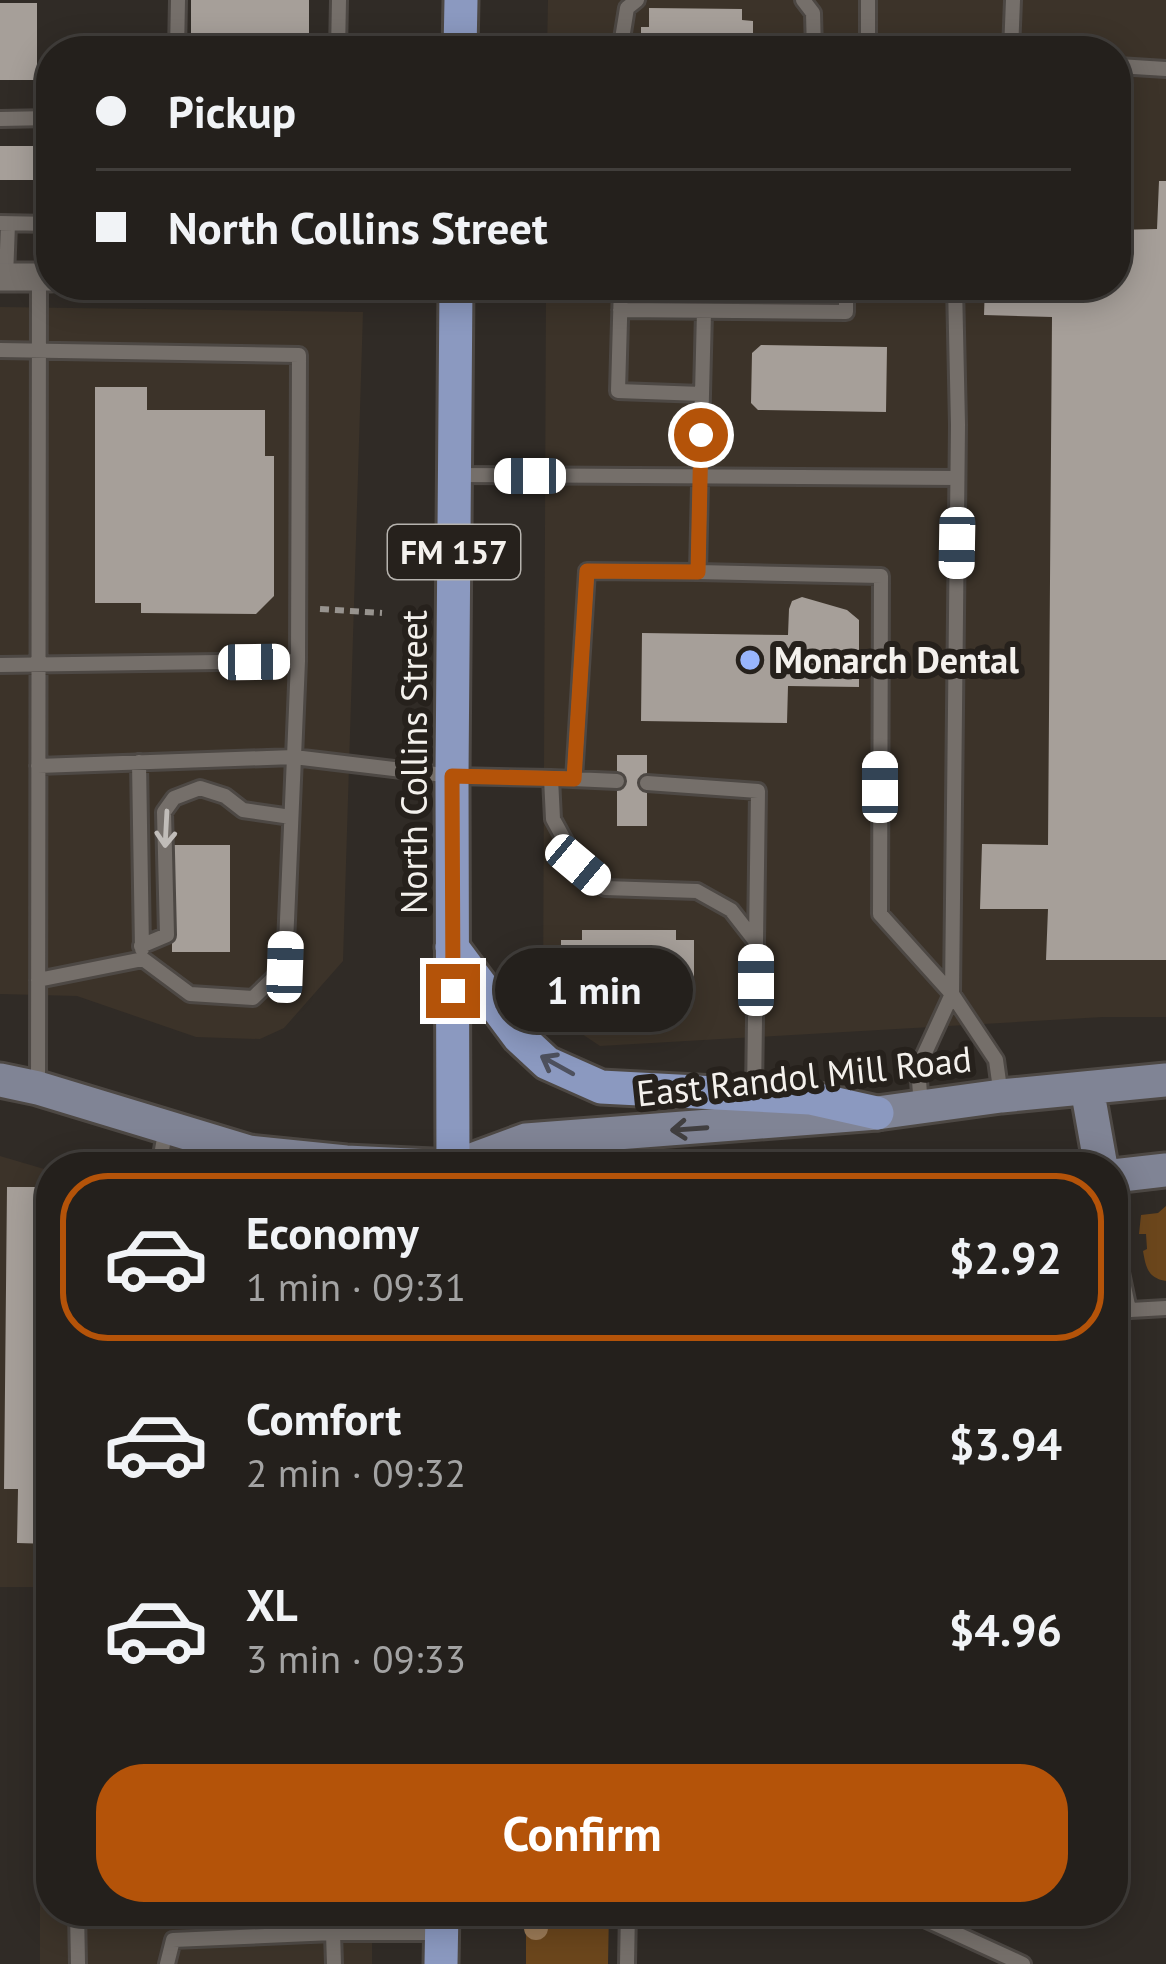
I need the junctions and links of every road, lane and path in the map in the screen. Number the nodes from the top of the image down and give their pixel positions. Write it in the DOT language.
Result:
graph roads {
  1 [pos="178,0"];
  2 [pos="339,0"];
  3 [pos="460,0"];
  4 [pos="637,0"];
  5 [pos="803,0"];
  6 [pos="868,0"];
  7 [pos="1012,0"];
  8 [pos="177,36"];
  9 [pos="338,36"];
  10 [pos="460,36"];
  11 [pos="622,36"];
  12 [pos="814,36"];
  13 [pos="868,36"];
  14 [pos="1011,36"];
  15 [pos="1131,67"];
  16 [pos="1166,69"];
  17 [pos="0,118"];
  18 [pos="36,118"];
  19 [pos="4,223"];
  20 [pos="36,224"];
  21 [pos="3,277"];
  22 [pos="36,277"];
  23 [pos="43,300"];
  24 [pos="456,300"];
  25 [pos="620,300"];
  26 [pos="846,300"];
  27 [pos="955,300"];
  28 [pos="620,310"];
  29 [pos="704,310"];
  30 [pos="0,350"];
  31 [pos="40,350"];
  32 [pos="702,394"];
  33 [pos="455,476"];
  34 [pos="700,476"];
  35 [pos="958,478"];
  36 [pos="698,572"];
  37 [pos="298,608"];
  38 [pos="382,613"];
  39 [pos="298,661"];
  40 [pos="0,665"];
  41 [pos="39,665"];
  42 [pos="294,757"];
  43 [pos="139,762"];
  44 [pos="38,766"];
  45 [pos="452,776"];
  46 [pos="551,778"];
  47 [pos="574,779"];
  48 [pos="617,781"];
  49 [pos="646,783"];
  50 [pos="291,817"];
  51 [pos="756,941"];
  52 [pos="452,947"];
  53 [pos="142,953"];
  54 [pos="38,980"];
  55 [pos="952,994"];
  56 [pos="0,1080"];
  57 [pos="1166,1080"];
  58 [pos="38,1088"];
  59 [pos="1087,1088"];
  60 [pos="754,1095"];
  61 [pos="1001,1096"];
  62 [pos="921,1107"];
  63 [pos="877,1113"];
  64 [pos="166,1127"];
  65 [pos="162,1152"];
  66 [pos="218,1152"];
  67 [pos="454,1152"];
  68 [pos="494,1152"];
  69 [pos="1098,1152"];
  70 [pos="1166,1170"];
  71 [pos="1128,1174"];
  72 [pos="1166,1308"];
  73 [pos="1128,1311"];
  74 [pos="77,1926"];
  75 [pos="628,1926"];
  76 [pos="940,1926"];
  77 [pos="333,1934"];
  78 [pos="442,1936"];
  79 [pos="78,1964"];
  80 [pos="166,1964"];
  81 [pos="334,1964"];
  82 [pos="628,1964"];
  83 [pos="1023,1964"];
  1 -- 8 [label="lane"];
  2 -- 9 [label="lane"];
  3 -- 10 [label="main road"];
  4 -- 11 [label="lane"];
  5 -- 12 [label="lane"];
  6 -- 13 [label="lane"];
  7 -- 14 [label="lane"];
  15 -- 16 [label="lane"];
  17 -- 18 [label="lane"];
  19 -- 20 [label="lane"];
  19 -- 21 [label="lane"];
  21 -- 22 [label="street"];
  23 -- 31 [label="lane"];
  24 -- 33 [label="main road, North Collins Street / FM 157"];
  25 -- 28 [label="lane"];
  26 -- 29 [label="lane"];
  27 -- 35 [label="lane"];
  28 -- 29 [label="lane"];
  28 -- 32 [label="lane"];
  29 -- 32 [label="lane"];
  30 -- 31 [label="lane"];
  31 -- 37 [label="lane"];
  31 -- 41 [label="lane"];
  32 -- 34 [label="lane"];
  33 -- 34 [label="lane"];
  33 -- 45 [label="main road, North Collins Street / FM 157"];
  34 -- 35 [label="lane"];
  34 -- 36 [label="lane"];
  35 -- 55 [label="lane"];
  36 -- 47 [label="lane"];
  36 -- 55 [label="lane"];
  37 -- 38 [label="path"];
  37 -- 39 [label="lane"];
  39 -- 41 [label="lane"];
  39 -- 42 [label="lane"];
  40 -- 41 [label="lane"];
  41 -- 44 [label="lane"];
  42 -- 43 [label="lane"];
  42 -- 45 [label="lane"];
  42 -- 50 [label="lane"];
  43 -- 44 [label="lane"];
  43 -- 53 [label="lane"];
  44 -- 54 [label="lane"];
  45 -- 46 [label="lane"];
  45 -- 52 [label="main road, North Collins Street / FM 157"];
  46 -- 47 [label="lane"];
  46 -- 51 [label="lane"];
  47 -- 48 [label="lane"];
  49 -- 51 [label="lane"];
  50 -- 53 [label="lane, one-way"];
  50 -- 53 [label="lane"];
  51 -- 60 [label="lane"];
  60 -- 52 [label="main road, one-way"];
  52 -- 67 [label="main road, North Collins Street / FM 157"];
  53 -- 54 [label="lane"];
  54 -- 58 [label="lane"];
  55 -- 61 [label="lane"];
  55 -- 62 [label="lane"];
  56 -- 58 [label="main road, East Randol Mill Road"];
  57 -- 59 [label="main road, East Randol Mill Road"];
  58 -- 64 [label="main road, East Randol Mill Road"];
  59 -- 61 [label="main road, East Randol Mill Road"];
  59 -- 69 [label="main road"];
  60 -- 63 [label="main road"];
  61 -- 62 [label="main road, East Randol Mill Road"];
  62 -- 63 [label="main road, East Randol Mill Road"];
  63 -- 68 [label="main road, East Randol Mill Road, one-way"];
  64 -- 65 [label="lane"];
  64 -- 66 [label="main road, East Randol Mill Road"];
  70 -- 71 [label="main road"];
  72 -- 73 [label="lane"];
  74 -- 79 [label="lane"];
  75 -- 82 [label="lane"];
  76 -- 83 [label="lane"];
  77 -- 78 [label="lane"];
  77 -- 80 [label="lane"];
  77 -- 81 [label="lane"];
}
